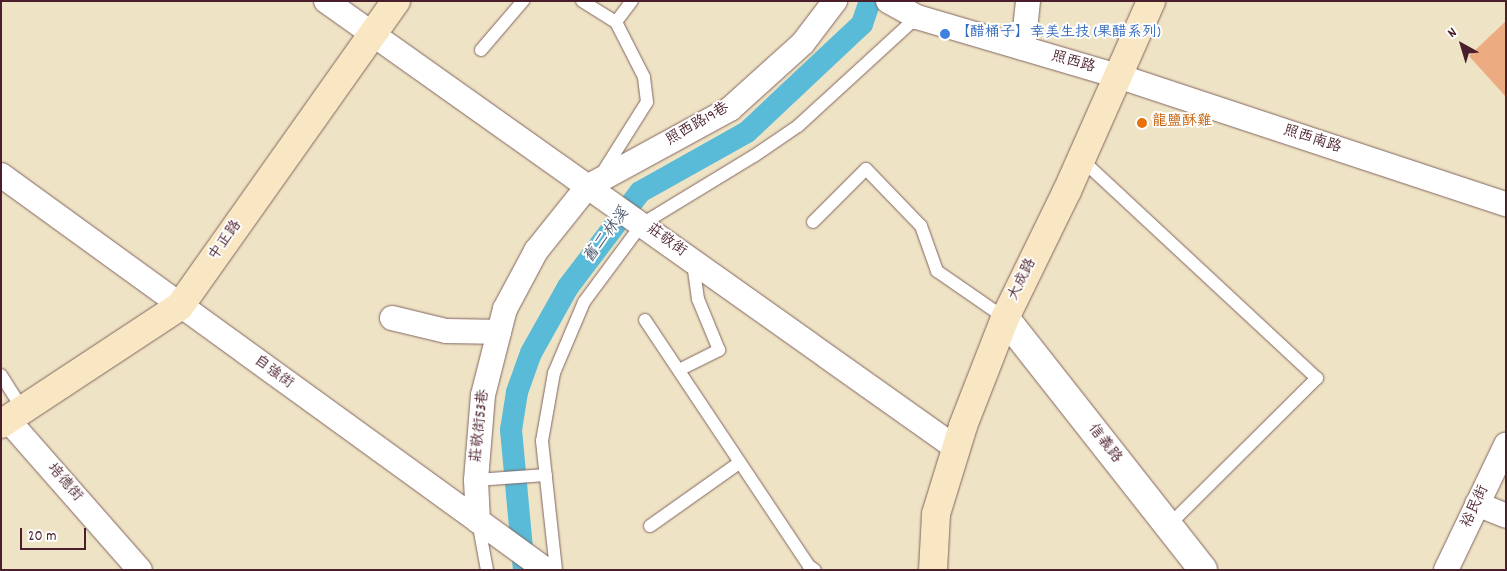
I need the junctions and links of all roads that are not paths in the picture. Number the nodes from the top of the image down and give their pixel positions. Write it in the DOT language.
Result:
graph roads {
  1 [pos="326,1"];
  2 [pos="396,1"];
  3 [pos="523,1"];
  4 [pos="582,1"];
  5 [pos="632,1"];
  6 [pos="836,1"];
  7 [pos="888,1"];
  8 [pos="1028,1"];
  9 [pos="1151,1"];
  10 [pos="917,17"];
  11 [pos="616,22"];
  12 [pos="372,34"];
  13 [pos="1023,48"];
  14 [pos="482,50"];
  15 [pos="1118,76"];
  16 [pos="1081,159"];
  17 [pos="1,176"];
  18 [pos="592,184"];
  19 [pos="1506,204"];
  20 [pos="813,222"];
  21 [pos="642,224"];
  22 [pos="693,261"];
  23 [pos="180,306"];
  24 [pos="392,318"];
  25 [pos="1005,318"];
  26 [pos="645,320"];
  27 [pos="498,332"];
  28 [pos="678,370"];
  29 [pos="1,375"];
  30 [pos="11,418"];
  31 [pos="1506,445"];
  32 [pos="956,448"];
  33 [pos="739,463"];
  34 [pos="546,475"];
  35 [pos="476,480"];
  36 [pos="1477,504"];
  37 [pos="1506,516"];
  38 [pos="478,521"];
  39 [pos="650,526"];
  40 [pos="1168,526"];
  41 [pos="140,570"];
  42 [pos="487,570"];
  43 [pos="546,570"];
  44 [pos="556,570"];
  45 [pos="815,570"];
  46 [pos="933,570"];
  47 [pos="1203,570"];
  48 [pos="1446,570"];
  1 -- 12 [label="street, 莊敬街"];
  2 -- 12 [label="main road, 中正路"];
  3 -- 14 [label="lane"];
  4 -- 11 [label="lane"];
  5 -- 11 [label="lane"];
  6 -- 18 [label="street, 照西路19巷"];
  7 -- 10 [label="street, 照西路"];
  8 -- 13 [label="street"];
  9 -- 15 [label="main road, 大成路"];
  10 -- 13 [label="street, 照西路"];
  10 -- 21 [label="lane"];
  11 -- 18 [label="lane"];
  12 -- 18 [label="street, 莊敬街"];
  12 -- 23 [label="main road, 中正路"];
  13 -- 15 [label="street, 照西路"];
  15 -- 16 [label="main road, 大成路"];
  15 -- 19 [label="street, 照西南路"];
  16 -- 25 [label="main road, 大成路"];
  16 -- 40 [label="lane"];
  17 -- 23 [label="street, 自強街"];
  18 -- 21 [label="street, 莊敬街"];
  18 -- 27 [label="street, 莊敬街53巷"];
  20 -- 25 [label="lane"];
  21 -- 22 [label="street, 莊敬街"];
  21 -- 34 [label="lane"];
  22 -- 28 [label="lane"];
  22 -- 32 [label="street, 莊敬街"];
  23 -- 30 [label="main road, 中正路"];
  23 -- 38 [label="street, 自強街"];
  24 -- 27 [label="street"];
  25 -- 32 [label="main road, 大成路"];
  25 -- 40 [label="street, 信義路"];
  26 -- 28 [label="lane"];
  27 -- 35 [label="street, 莊敬街53巷"];
  28 -- 33 [label="lane"];
  29 -- 30 [label="lane"];
  30 -- 41 [label="street, 培德街"];
  31 -- 36 [label="street, 裕民街"];
  32 -- 46 [label="main road, 大成路"];
  33 -- 39 [label="lane"];
  33 -- 45 [label="lane"];
  34 -- 35 [label="lane"];
  34 -- 44 [label="lane"];
  35 -- 38 [label="street, 莊敬街53巷"];
  36 -- 37 [label="street"];
  36 -- 48 [label="street, 裕民街"];
  38 -- 42 [label="lane"];
  38 -- 43 [label="street, 自強街"];
  40 -- 47 [label="street, 信義路"];
}
